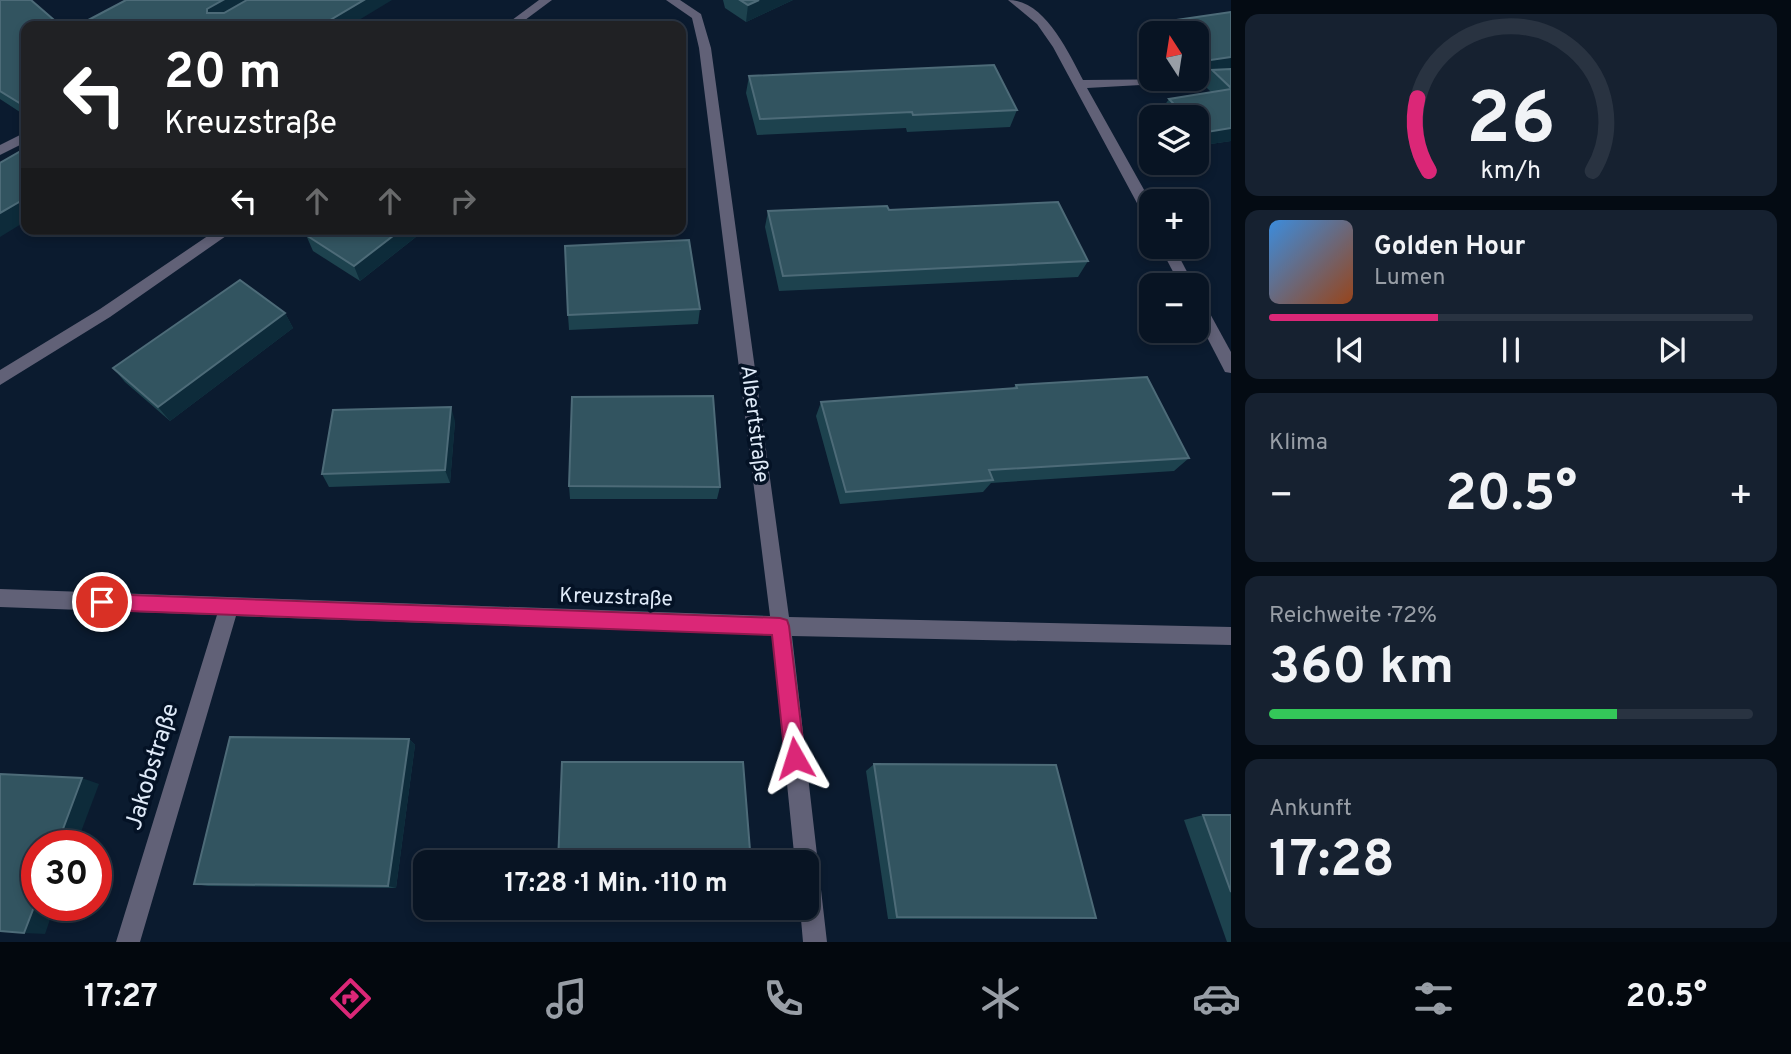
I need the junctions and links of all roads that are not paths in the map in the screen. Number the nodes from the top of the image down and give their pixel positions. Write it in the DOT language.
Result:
graph roads {
  1 [pos="545,0"];
  2 [pos="672,0"];
  3 [pos="1014,0"];
  4 [pos="517,21"];
  5 [pos="1231,76"];
  6 [pos="1081,84"];
  7 [pos="21,139"];
  8 [pos="0,150"];
  9 [pos="1139,193"];
  10 [pos="220,235"];
  11 [pos="1209,326"];
  12 [pos="1231,367"];
  13 [pos="0,379"];
  14 [pos="0,598"];
  15 [pos="229,607"];
  16 [pos="780,626"];
  17 [pos="1231,636"];
  18 [pos="805,850"];
  19 [pos="813,920"];
  20 [pos="128,942"];
  21 [pos="815,942"];
  1 -- 4 [label="street"];
  2 -- 16 [label="street, Albertstraße"];
  3 -- 6 [label="street"];
  5 -- 6 [label="street"];
  6 -- 9 [label="street"];
  7 -- 8 [label="street"];
  10 -- 13 [label="street"];
  11 -- 12 [label="street"];
  14 -- 15 [label="street, Kreuzstraße"];
  15 -- 16 [label="street, Kreuzstraße"];
  15 -- 20 [label="street, Jakobstraße"];
  16 -- 17 [label="street, Kreuzstraße"];
  16 -- 18 [label="street, Albertstraße"];
  19 -- 21 [label="street, Albertstraße"];
}
